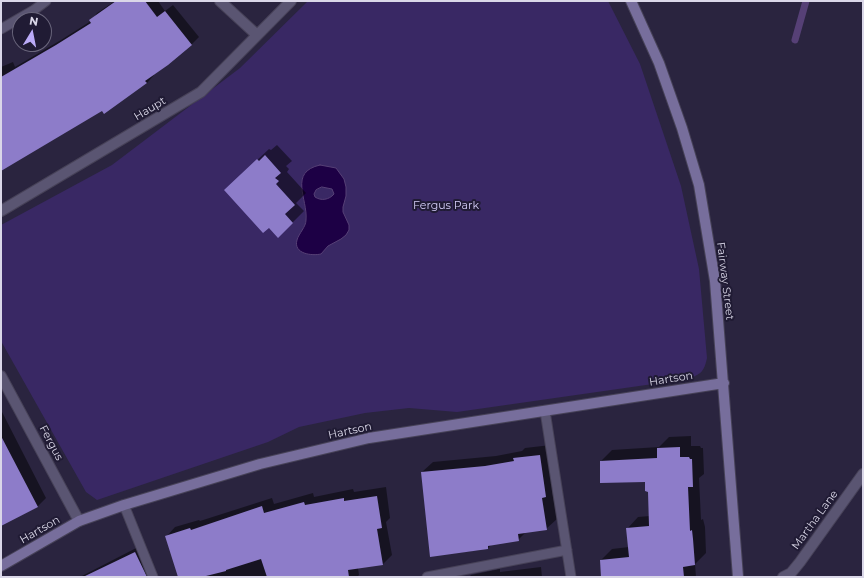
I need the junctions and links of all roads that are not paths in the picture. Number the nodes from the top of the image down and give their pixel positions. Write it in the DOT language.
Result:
graph roads {
  1 [pos="46,1"];
  2 [pos="220,1"];
  3 [pos="291,1"];
  4 [pos="631,1"];
  5 [pos="1,29"];
  6 [pos="257,35"];
  7 [pos="1,211"];
  8 [pos="1,376"];
  9 [pos="724,383"];
  10 [pos="545,411"];
  11 [pos="863,474"];
  12 [pos="124,505"];
  13 [pos="79,521"];
  14 [pos="567,550"];
  15 [pos="1,566"];
  16 [pos="154,577"];
  17 [pos="426,577"];
  18 [pos="571,577"];
  19 [pos="738,577"];
  20 [pos="783,577"];
  1 -- 5 [label="lane"];
  2 -- 6 [label="street"];
  3 -- 6 [label="street, Haupt"];
  4 -- 9 [label="street, Fairway Street"];
  6 -- 7 [label="street, Haupt"];
  8 -- 13 [label="street, Fergus"];
  9 -- 10 [label="street, Hartson"];
  9 -- 19 [label="street, Fairway Street"];
  10 -- 12 [label="street, Hartson"];
  10 -- 14 [label="lane"];
  11 -- 20 [label="street, Martha Lane"];
  12 -- 13 [label="street, Hartson"];
  12 -- 16 [label="lane"];
  13 -- 15 [label="street, Hartson"];
  14 -- 17 [label="lane"];
  14 -- 18 [label="lane"];
}
